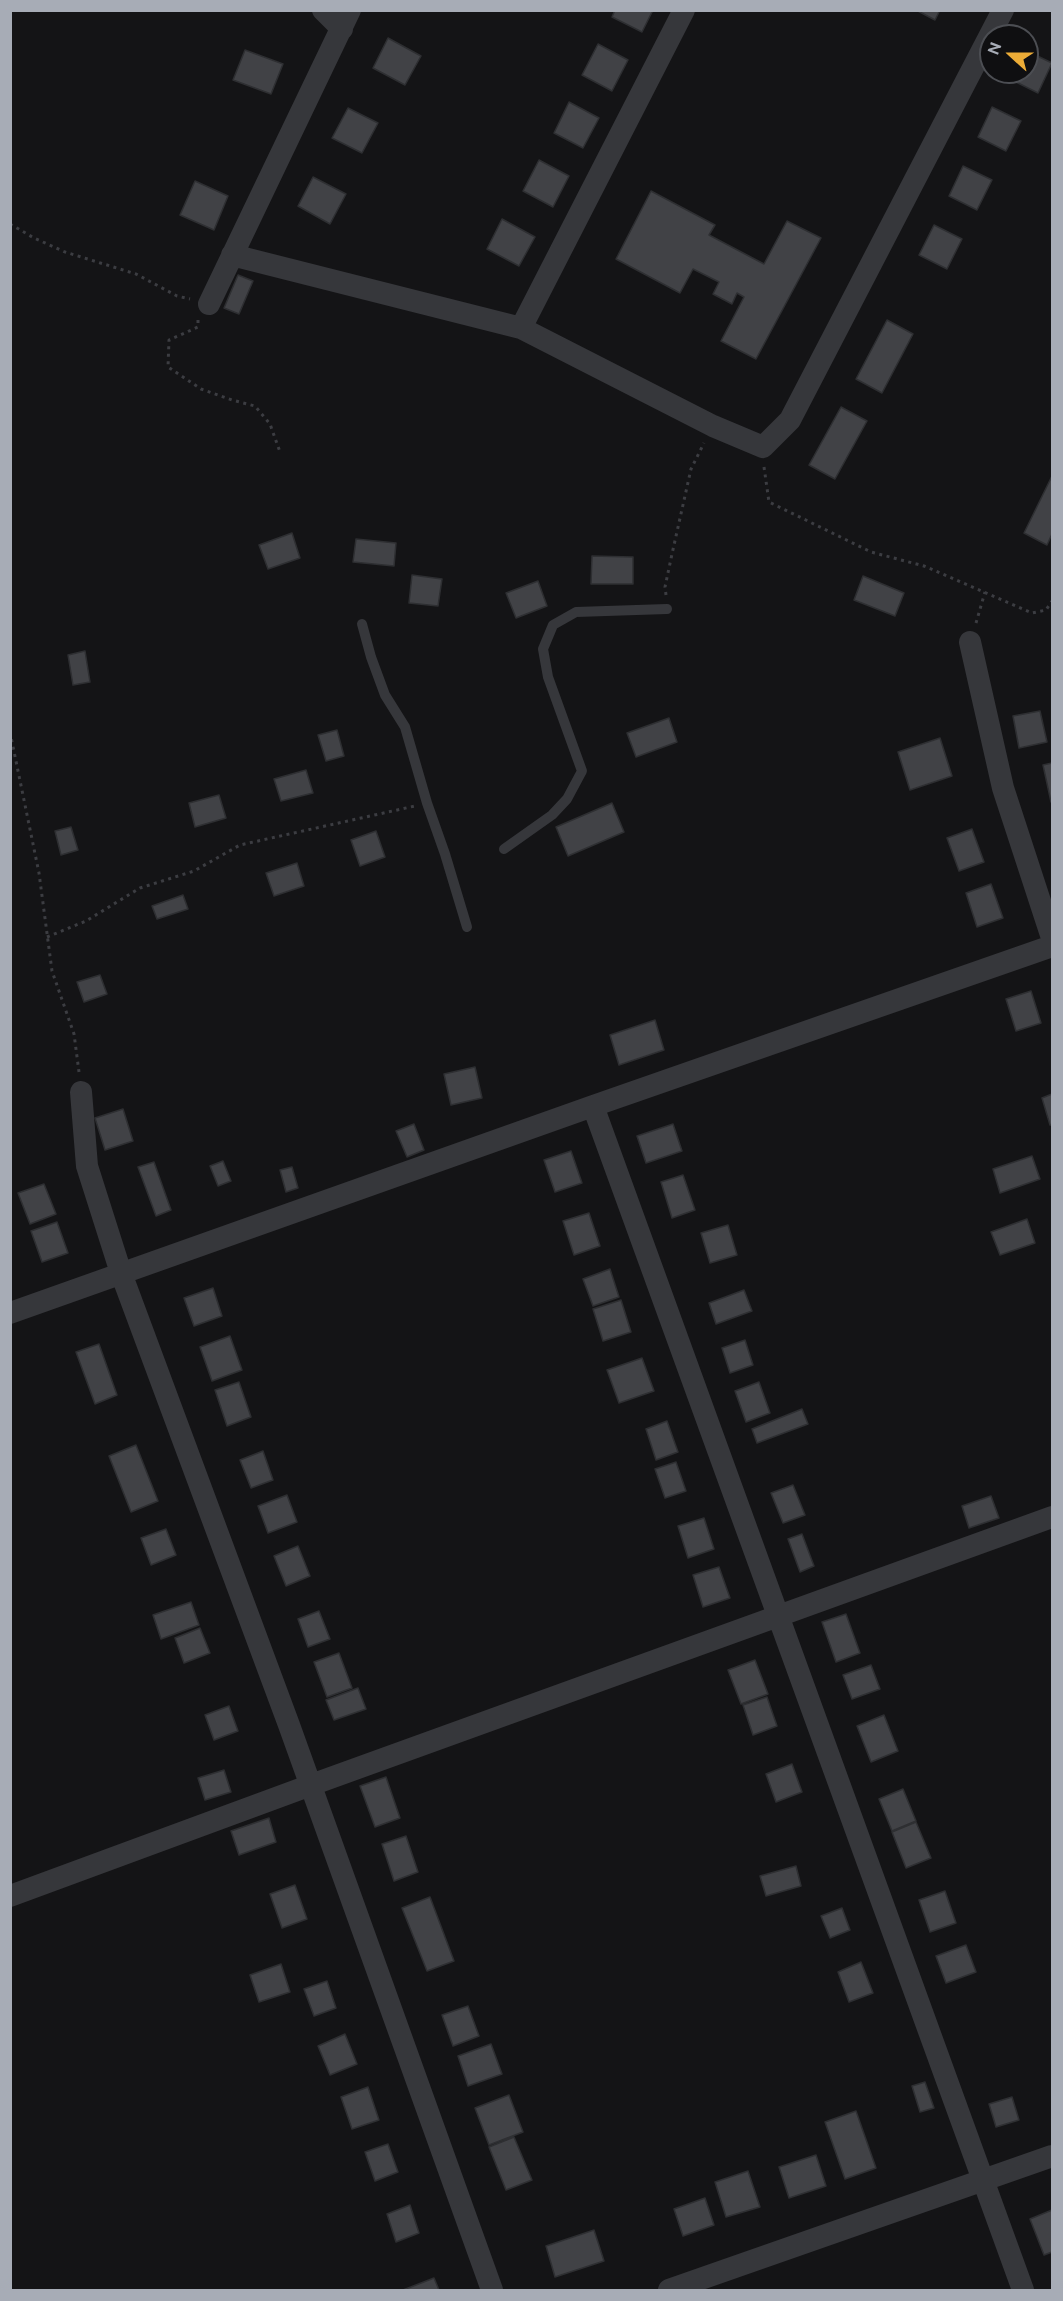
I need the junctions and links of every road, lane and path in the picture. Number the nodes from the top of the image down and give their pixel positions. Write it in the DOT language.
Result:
graph roads {
  1 [pos="323,10"];
  2 [pos="684,10"];
  3 [pos="1003,10"];
  4 [pos="346,20"];
  5 [pos="10,224"];
  6 [pos="232,255"];
  7 [pos="203,311"];
  8 [pos="521,328"];
  9 [pos="713,426"];
  10 [pos="763,447"];
  11 [pos="280,452"];
  12 [pos="985,592"];
  13 [pos="1053,601"];
  14 [pos="668,609"];
  15 [pos="362,624"];
  16 [pos="970,642"];
  17 [pos="10,732"];
  18 [pos="427,803"];
  19 [pos="504,849"];
  20 [pos="467,927"];
  21 [pos="47,937"];
  22 [pos="1053,938"];
  23 [pos="1053,946"];
  24 [pos="81,1092"];
  25 [pos="593,1106"];
  26 [pos="121,1274"];
  27 [pos="10,1313"];
  28 [pos="1053,1517"];
  29 [pos="777,1616"];
  30 [pos="311,1785"];
  31 [pos="10,1896"];
  32 [pos="1053,2156"];
  33 [pos="984,2180"];
  34 [pos="492,2290"];
  35 [pos="669,2290"];
  36 [pos="1023,2290"];
  1 -- 4 [label="street"];
  2 -- 8 [label="street"];
  3 -- 10 [label="street"];
  4 -- 6 [label="street"];
  5 -- 7 [label="path"];
  6 -- 7 [label="street"];
  6 -- 8 [label="street"];
  7 -- 11 [label="path"];
  8 -- 9 [label="street"];
  9 -- 10 [label="street"];
  9 -- 14 [label="path"];
  10 -- 12 [label="path"];
  12 -- 13 [label="path"];
  12 -- 16 [label="path"];
  14 -- 19 [label="lane"];
  15 -- 18 [label="lane"];
  16 -- 22 [label="street"];
  17 -- 21 [label="path"];
  18 -- 20 [label="lane"];
  18 -- 21 [label="path"];
  21 -- 24 [label="path"];
  23 -- 25 [label="street"];
  24 -- 26 [label="street"];
  25 -- 26 [label="street"];
  25 -- 29 [label="street"];
  26 -- 27 [label="street"];
  26 -- 30 [label="street"];
  28 -- 29 [label="street"];
  29 -- 30 [label="street"];
  29 -- 33 [label="street"];
  30 -- 31 [label="street"];
  30 -- 34 [label="street"];
  32 -- 33 [label="street"];
  33 -- 35 [label="street"];
  33 -- 36 [label="street"];
}
